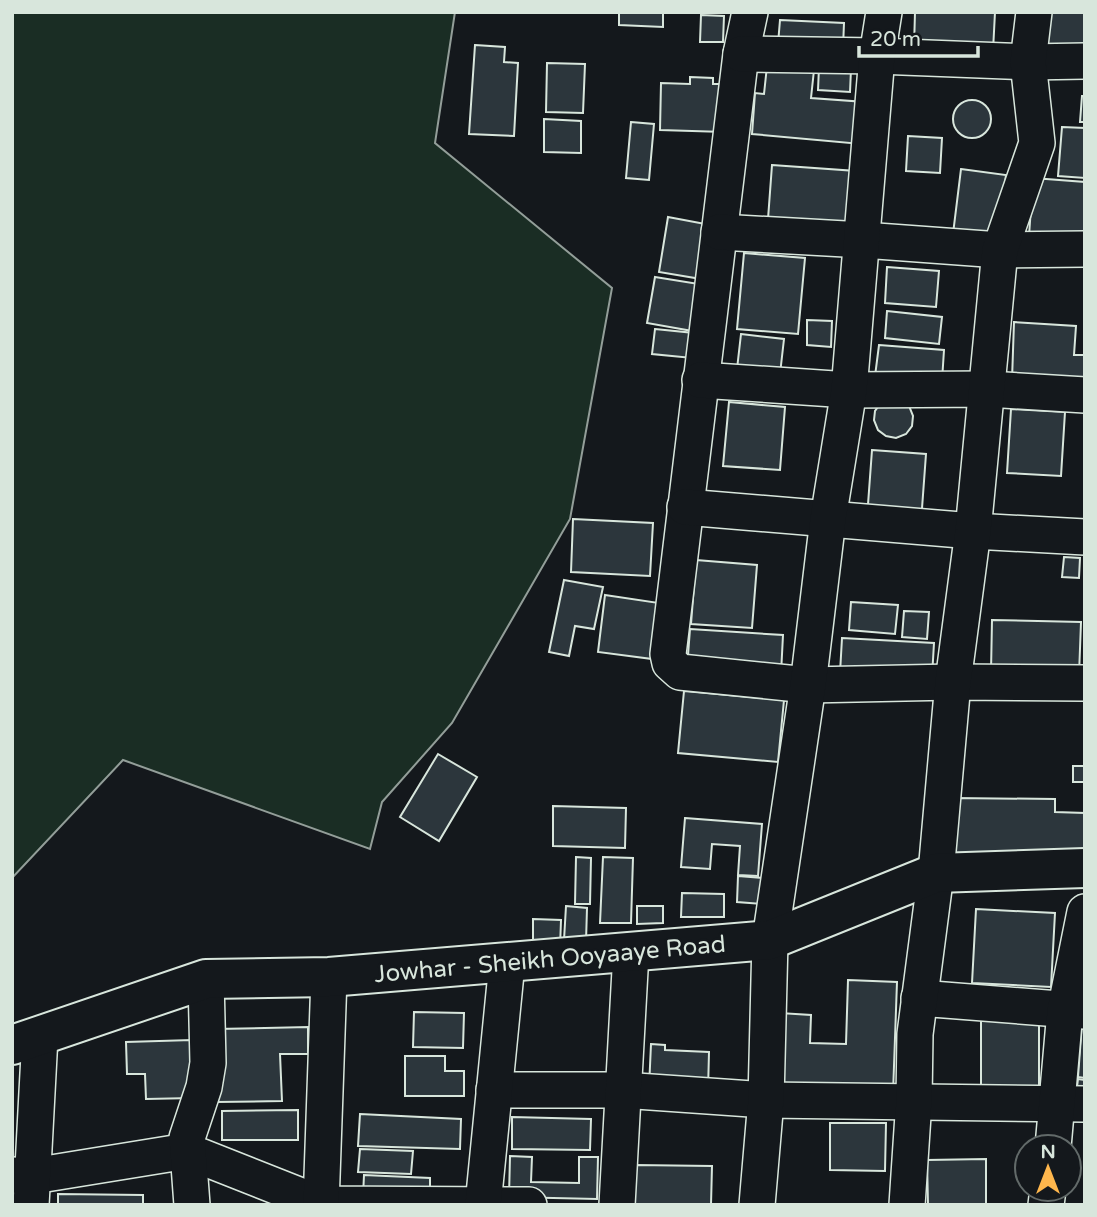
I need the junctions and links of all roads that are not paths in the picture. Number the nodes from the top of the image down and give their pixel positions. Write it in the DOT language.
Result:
graph roads {
  1 [pos="751,12"];
  2 [pos="884,12"];
  3 [pos="1034,12"];
  4 [pos="741,54"];
  5 [pos="877,55"];
  6 [pos="1085,61"];
  7 [pos="1028,62"];
  8 [pos="719,232"];
  9 [pos="863,240"];
  10 [pos="1000,250"];
  11 [pos="1085,250"];
  12 [pos="699,380"];
  13 [pos="988,389"];
  14 [pos="849,390"];
  15 [pos="1085,395"];
  16 [pos="685,507"];
  17 [pos="828,519"];
  18 [pos="973,531"];
  19 [pos="1085,537"];
  20 [pos="953,682"];
  21 [pos="1085,683"];
  22 [pos="808,685"];
  23 [pos="1085,868"];
  24 [pos="936,873"];
  25 [pos="1085,912"];
  26 [pos="770,940"];
  27 [pos="631,952"];
  28 [pos="506,963"];
  29 [pos="329,977"];
  30 [pos="206,979"];
  31 [pos="919,998"];
  32 [pos="1075,1011"];
  33 [pos="26,1040"];
  34 [pos="494,1090"];
  35 [pos="622,1090"];
  36 [pos="766,1100"];
  37 [pos="914,1100"];
  38 [pos="1071,1104"];
  39 [pos="1059,1133"];
  40 [pos="187,1152"];
  41 [pos="25,1186"];
  42 [pos="321,1204"];
  43 [pos="483,1204"];
  44 [pos="191,1205"];
  45 [pos="529,1205"];
  46 [pos="617,1205"];
  47 [pos="757,1205"];
  48 [pos="907,1205"];
  1 -- 4 [label="street"];
  2 -- 5 [label="street"];
  3 -- 7 [label="street"];
  4 -- 5 [label="street"];
  4 -- 8 [label="street"];
  5 -- 7 [label="street"];
  5 -- 9 [label="street"];
  6 -- 7 [label="street"];
  7 -- 10 [label="street"];
  8 -- 9 [label="street"];
  8 -- 12 [label="street"];
  9 -- 10 [label="street"];
  9 -- 14 [label="street"];
  10 -- 11 [label="street"];
  10 -- 13 [label="street"];
  12 -- 14 [label="street"];
  12 -- 16 [label="street"];
  13 -- 14 [label="street"];
  13 -- 15 [label="street"];
  13 -- 18 [label="street"];
  14 -- 17 [label="street"];
  16 -- 17 [label="street"];
  16 -- 22 [label="street"];
  17 -- 18 [label="street"];
  17 -- 22 [label="street"];
  18 -- 19 [label="street"];
  18 -- 20 [label="street"];
  20 -- 21 [label="street"];
  20 -- 22 [label="street"];
  20 -- 24 [label="street"];
  22 -- 26 [label="street"];
  23 -- 24 [label="street, Jowhar - Sheikh Ooyaaye Road"];
  24 -- 26 [label="street, Jowhar - Sheikh Ooyaaye Road"];
  24 -- 31 [label="street"];
  25 -- 32 [label="street"];
  26 -- 27 [label="street, Jowhar - Sheikh Ooyaaye Road"];
  26 -- 36 [label="street"];
  27 -- 28 [label="street, Jowhar - Sheikh Ooyaaye Road"];
  27 -- 35 [label="street"];
  28 -- 29 [label="street, Jowhar - Sheikh Ooyaaye Road"];
  28 -- 34 [label="street"];
  29 -- 30 [label="street, Jowhar - Sheikh Ooyaaye Road"];
  29 -- 42 [label="street"];
  30 -- 33 [label="street, Jowhar - Sheikh Ooyaaye Road"];
  30 -- 40 [label="street"];
  31 -- 32 [label="street"];
  31 -- 37 [label="street"];
  32 -- 38 [label="street"];
  33 -- 41 [label="street"];
  34 -- 35 [label="street"];
  34 -- 43 [label="street"];
  35 -- 36 [label="street"];
  35 -- 46 [label="street"];
  36 -- 37 [label="street"];
  36 -- 47 [label="street"];
  37 -- 38 [label="street"];
  37 -- 48 [label="street"];
  38 -- 39 [label="street"];
  40 -- 41 [label="street"];
  40 -- 42 [label="street"];
  40 -- 44 [label="street"];
  42 -- 43 [label="street"];
  43 -- 45 [label="street"];
}
